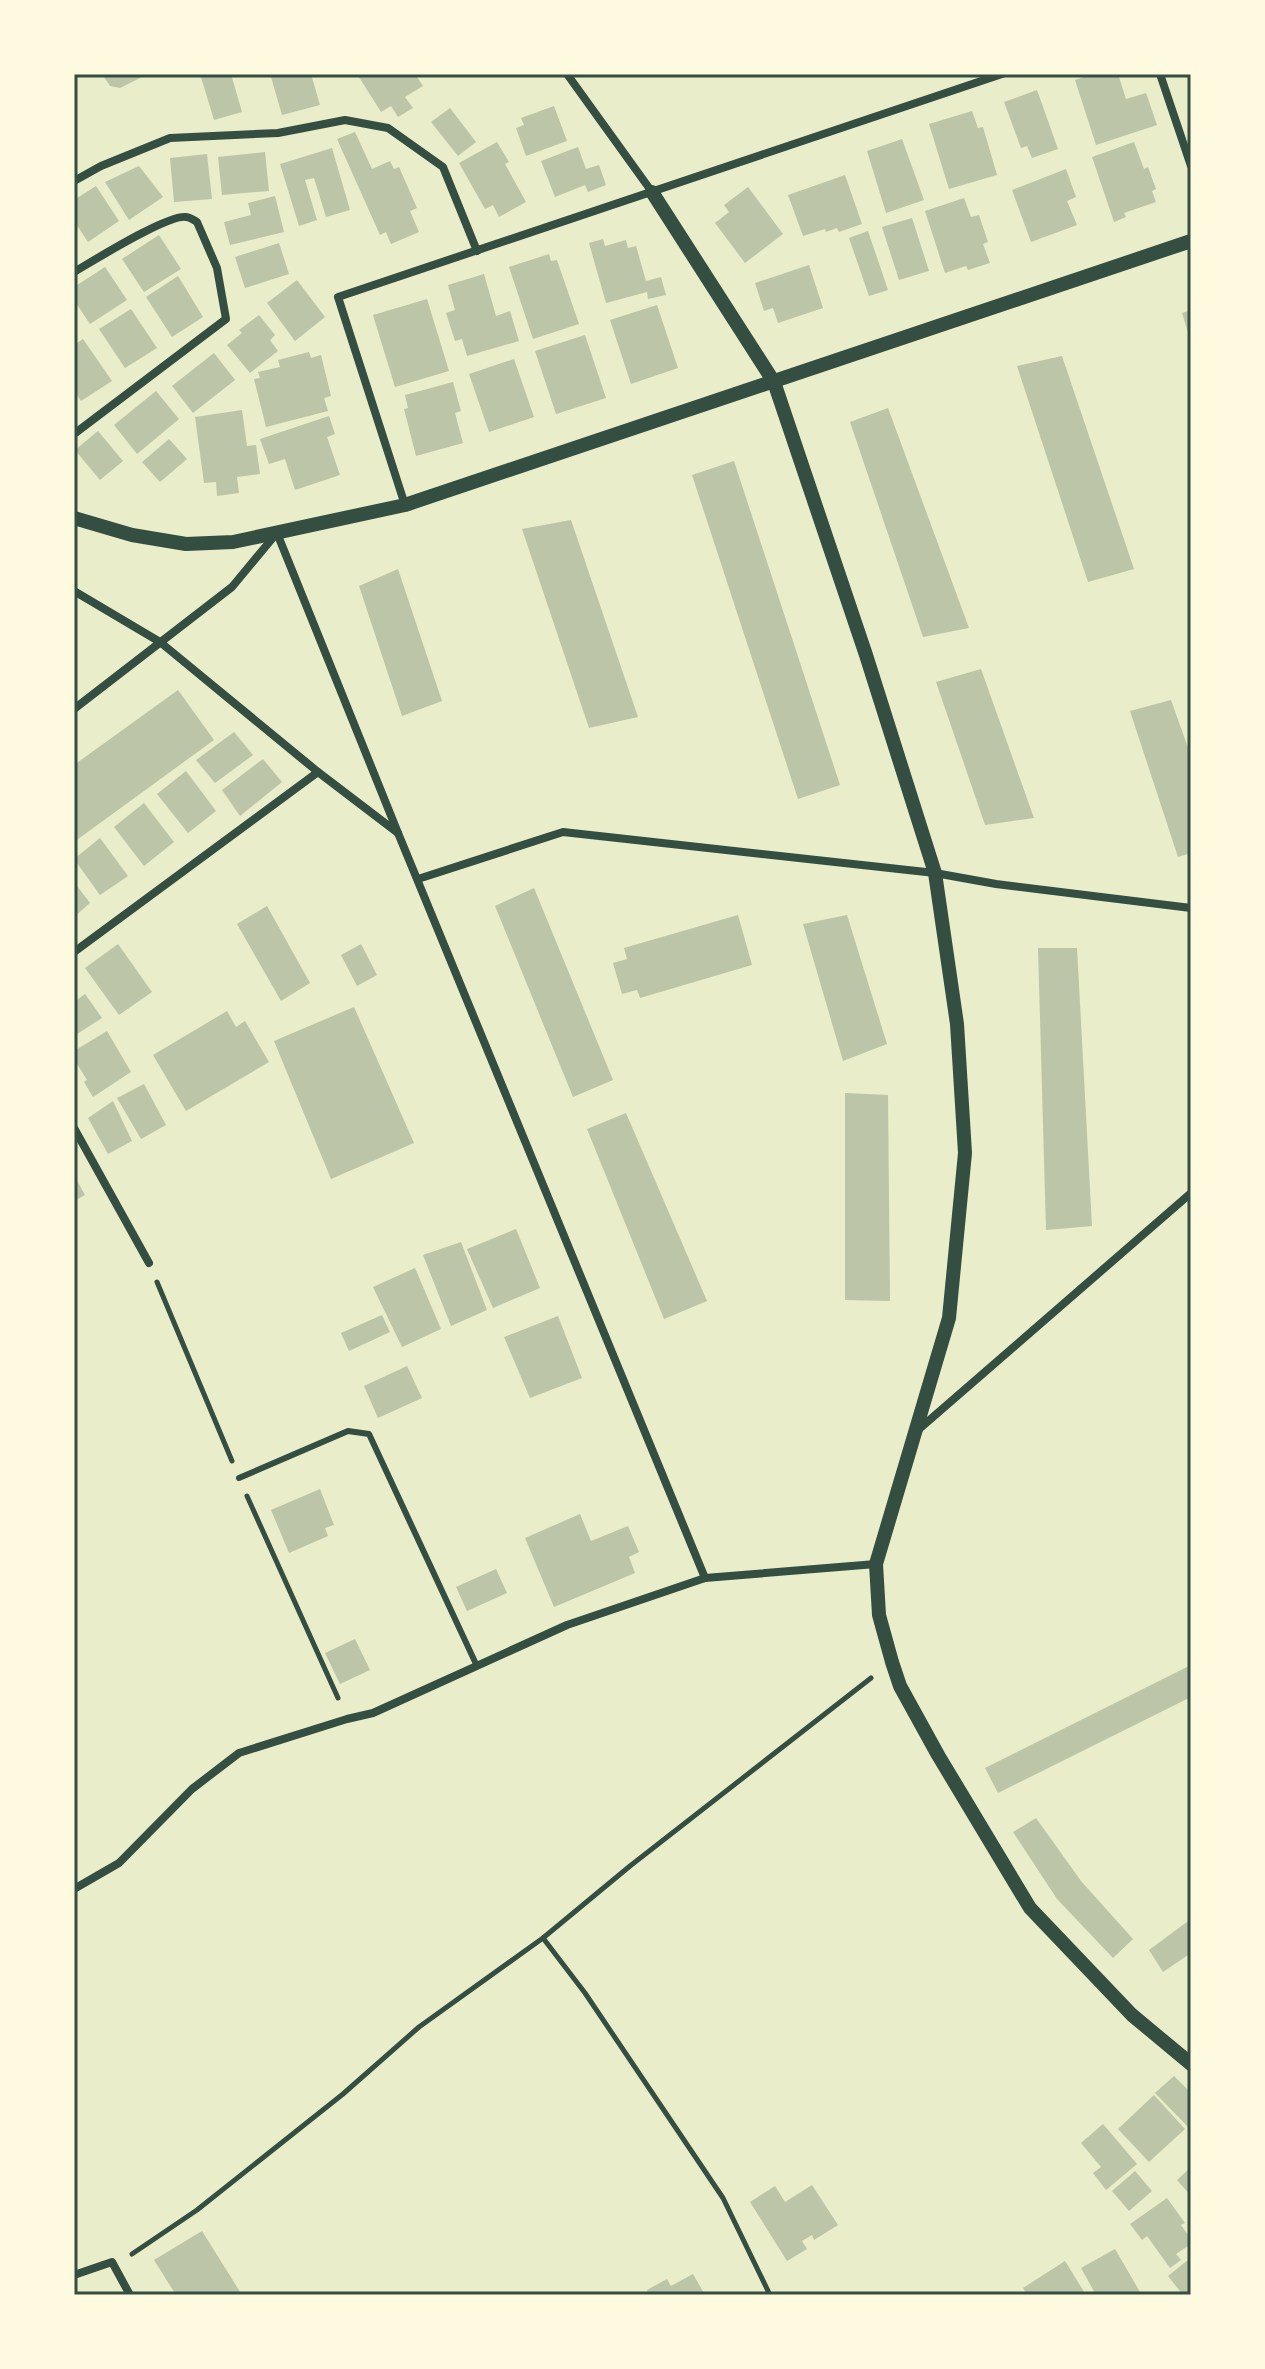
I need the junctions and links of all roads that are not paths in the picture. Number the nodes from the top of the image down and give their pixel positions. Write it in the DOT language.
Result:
graph roads {
  1 [pos="567,74"];
  2 [pos="1002,74"];
  3 [pos="1160,74"];
  4 [pos="1191,166"];
  5 [pos="74,181"];
  6 [pos="652,192"];
  7 [pos="1191,241"];
  8 [pos="477,251"];
  9 [pos="74,272"];
  10 [pos="774,382"];
  11 [pos="74,434"];
  12 [pos="405,505"];
  13 [pos="74,518"];
  14 [pos="277,533"];
  15 [pos="74,591"];
  16 [pos="160,642"];
  17 [pos="74,709"];
  18 [pos="318,772"];
  19 [pos="398,833"];
  20 [pos="935,873"];
  21 [pos="418,879"];
  22 [pos="1191,908"];
  23 [pos="74,952"];
  24 [pos="74,1130"];
  25 [pos="1191,1193"];
  26 [pos="149,1263"];
  27 [pos="915,1433"];
  28 [pos="239,1478"];
  29 [pos="876,1564"];
  30 [pos="705,1578"];
  31 [pos="476,1664"];
  32 [pos="74,1889"];
  33 [pos="1191,2064"];
  34 [pos="74,2275"];
  35 [pos="130,2295"];
  1 -- 6 [label="street"];
  2 -- 6 [label="street"];
  3 -- 4 [label="street"];
  5 -- 8 [label="street"];
  6 -- 8 [label="street"];
  6 -- 10 [label="street"];
  7 -- 10 [label="street"];
  8 -- 12 [label="street"];
  9 -- 11 [label="street"];
  10 -- 12 [label="street"];
  10 -- 20 [label="street"];
  12 -- 14 [label="street"];
  13 -- 14 [label="street"];
  14 -- 16 [label="street"];
  14 -- 19 [label="street"];
  15 -- 16 [label="street"];
  16 -- 17 [label="street"];
  16 -- 18 [label="street"];
  18 -- 19 [label="street"];
  18 -- 23 [label="street"];
  19 -- 21 [label="street"];
  20 -- 21 [label="street"];
  20 -- 22 [label="street"];
  20 -- 27 [label="street"];
  21 -- 30 [label="street"];
  24 -- 26 [label="street"];
  25 -- 27 [label="street"];
  27 -- 29 [label="street"];
  28 -- 31 [label="lane"];
  29 -- 30 [label="street"];
  29 -- 33 [label="street"];
  30 -- 31 [label="street"];
  31 -- 32 [label="street"];
  34 -- 35 [label="street"];
}
